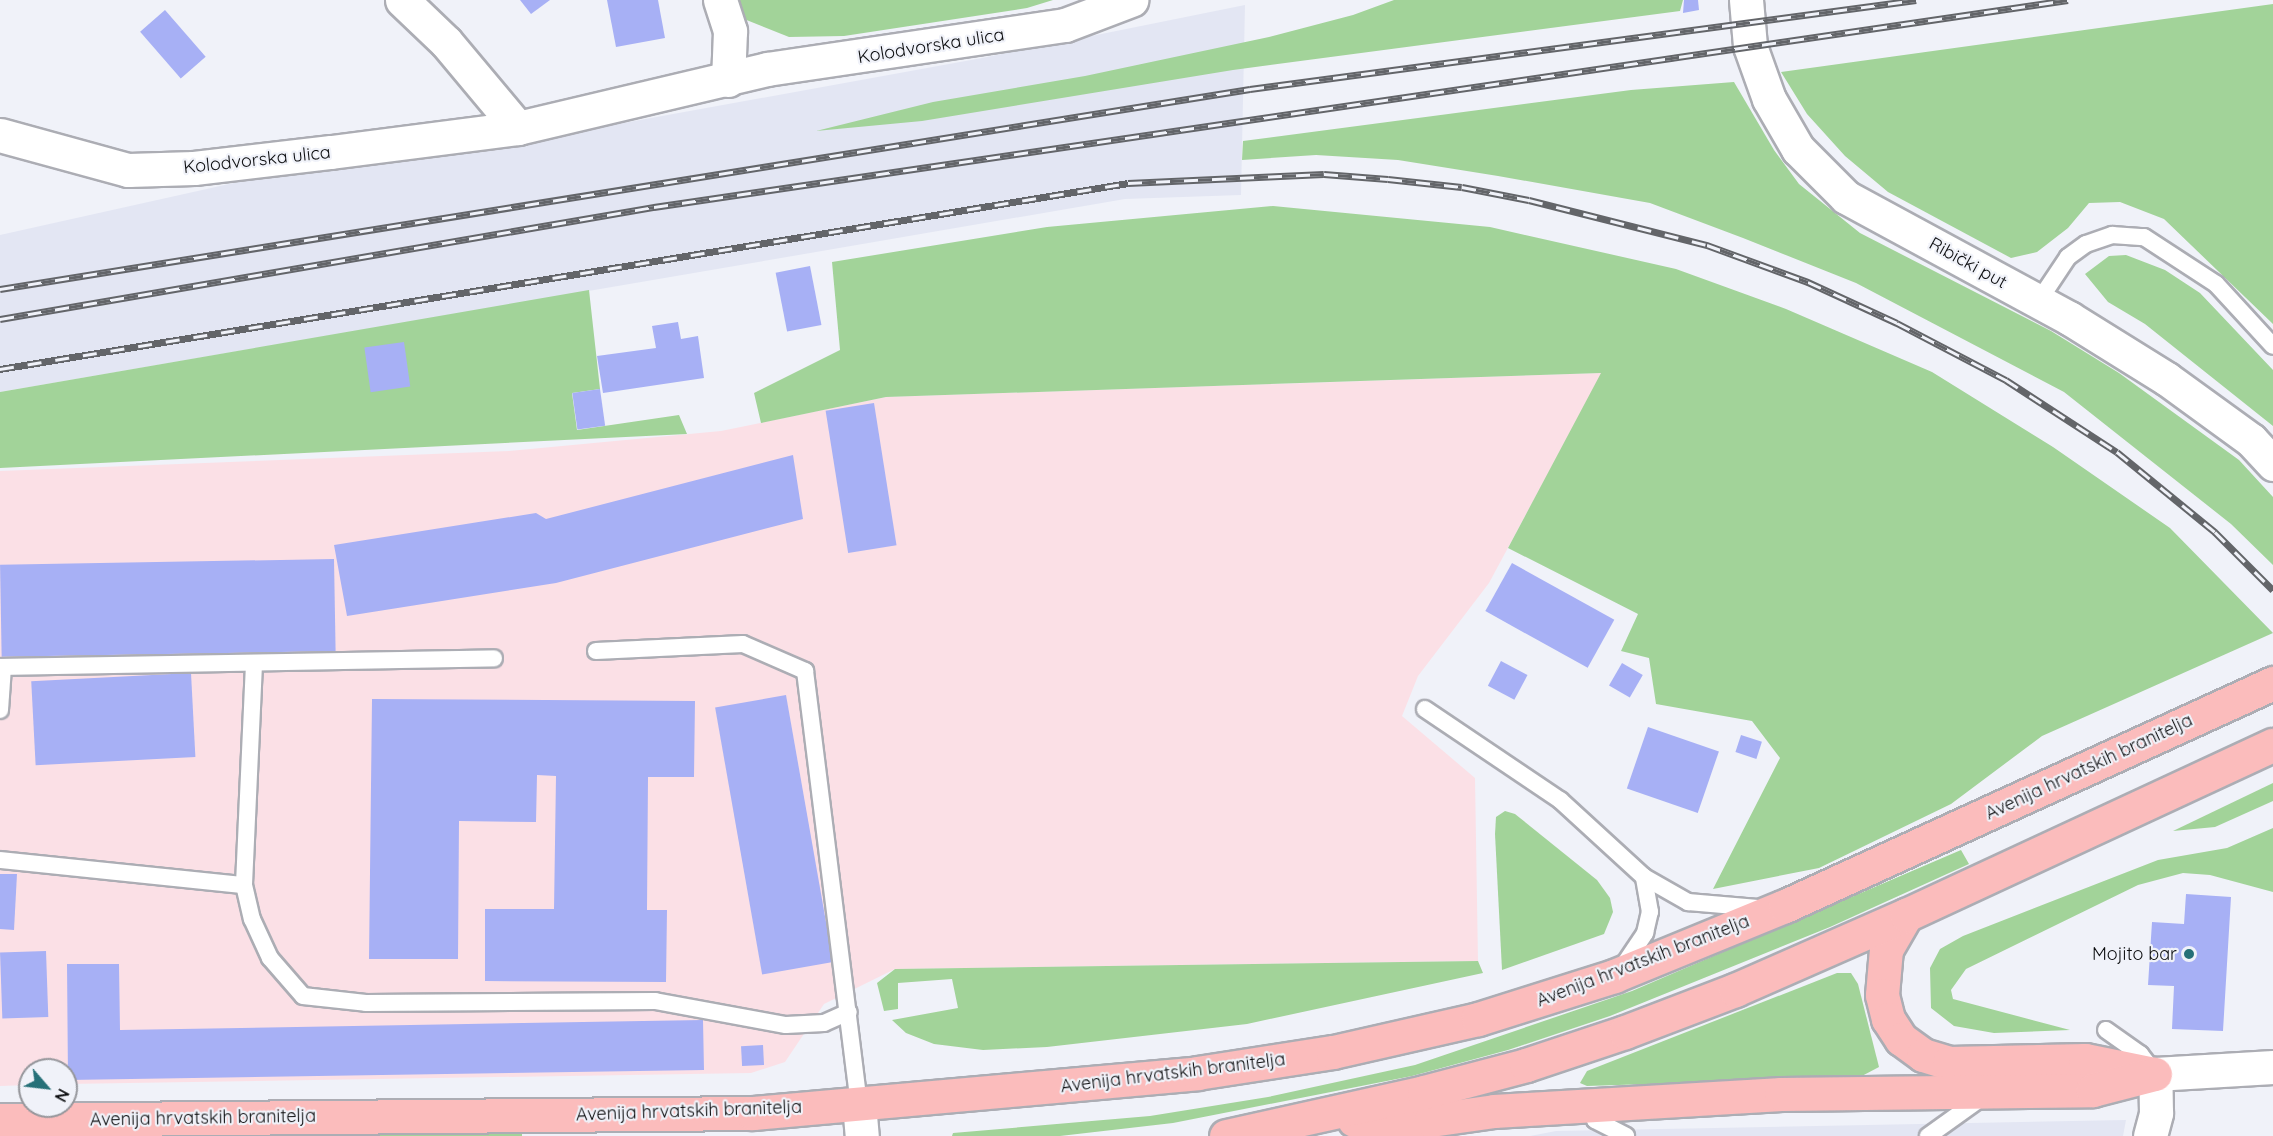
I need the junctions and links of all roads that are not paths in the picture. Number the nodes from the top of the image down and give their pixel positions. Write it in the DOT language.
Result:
graph roads {
  1 [pos="402,0"];
  2 [pos="720,0"];
  3 [pos="1131,0"];
  4 [pos="1746,0"];
  5 [pos="728,80"];
  6 [pos="518,128"];
  7 [pos="0,135"];
  8 [pos="2038,302"];
  9 [pos="2273,346"];
  10 [pos="2273,464"];
  11 [pos="596,651"];
  12 [pos="494,658"];
  13 [pos="254,664"];
  14 [pos="2,667"];
  15 [pos="2273,683"];
  16 [pos="1425,709"];
  17 [pos="0,710"];
  18 [pos="2273,745"];
  19 [pos="0,860"];
  20 [pos="1644,877"];
  21 [pos="244,885"];
  22 [pos="1785,906"];
  23 [pos="1906,915"];
  24 [pos="1614,976"];
  25 [pos="849,1012"];
  26 [pos="2106,1030"];
  27 [pos="2273,1067"];
  28 [pos="2155,1074"];
  29 [pos="1990,1092"];
  30 [pos="1594,1105"];
  31 [pos="1320,1117"];
  32 [pos="0,1120"];
  33 [pos="860,1120"];
  34 [pos="1226,1136"];
  35 [pos="1626,1136"];
  36 [pos="1928,1136"];
  37 [pos="2150,1136"];
  1 -- 6 [label="street"];
  2 -- 5 [label="street"];
  3 -- 5 [label="street, Kolodvorska ulica"];
  4 -- 8 [label="street, Ribički put"];
  5 -- 6 [label="street, Kolodvorska ulica"];
  6 -- 7 [label="street, Kolodvorska ulica"];
  8 -- 9 [label="lane"];
  8 -- 10 [label="street, Ribički put"];
  11 -- 25 [label="lane"];
  12 -- 13 [label="lane"];
  13 -- 14 [label="lane"];
  13 -- 21 [label="lane"];
  14 -- 17 [label="lane"];
  15 -- 22 [label="main road, Avenija hrvatskih branitelja"];
  16 -- 20 [label="lane"];
  18 -- 23 [label="main road"];
  19 -- 21 [label="lane"];
  20 -- 22 [label="lane"];
  20 -- 24 [label="lane"];
  21 -- 25 [label="lane"];
  22 -- 24 [label="main road, Avenija hrvatskih branitelja"];
  23 -- 28 [label="main road"];
  23 -- 31 [label="main road"];
  24 -- 33 [label="main road, Avenija hrvatskih branitelja"];
  25 -- 33 [label="lane"];
  26 -- 28 [label="lane"];
  27 -- 28 [label="street"];
  28 -- 29 [label="main road"];
  28 -- 37 [label="street"];
  29 -- 30 [label="main road"];
  29 -- 36 [label="lane"];
  30 -- 31 [label="main road"];
  30 -- 35 [label="lane"];
  31 -- 34 [label="main road"];
  32 -- 33 [label="main road, Avenija hrvatskih branitelja"];
}
